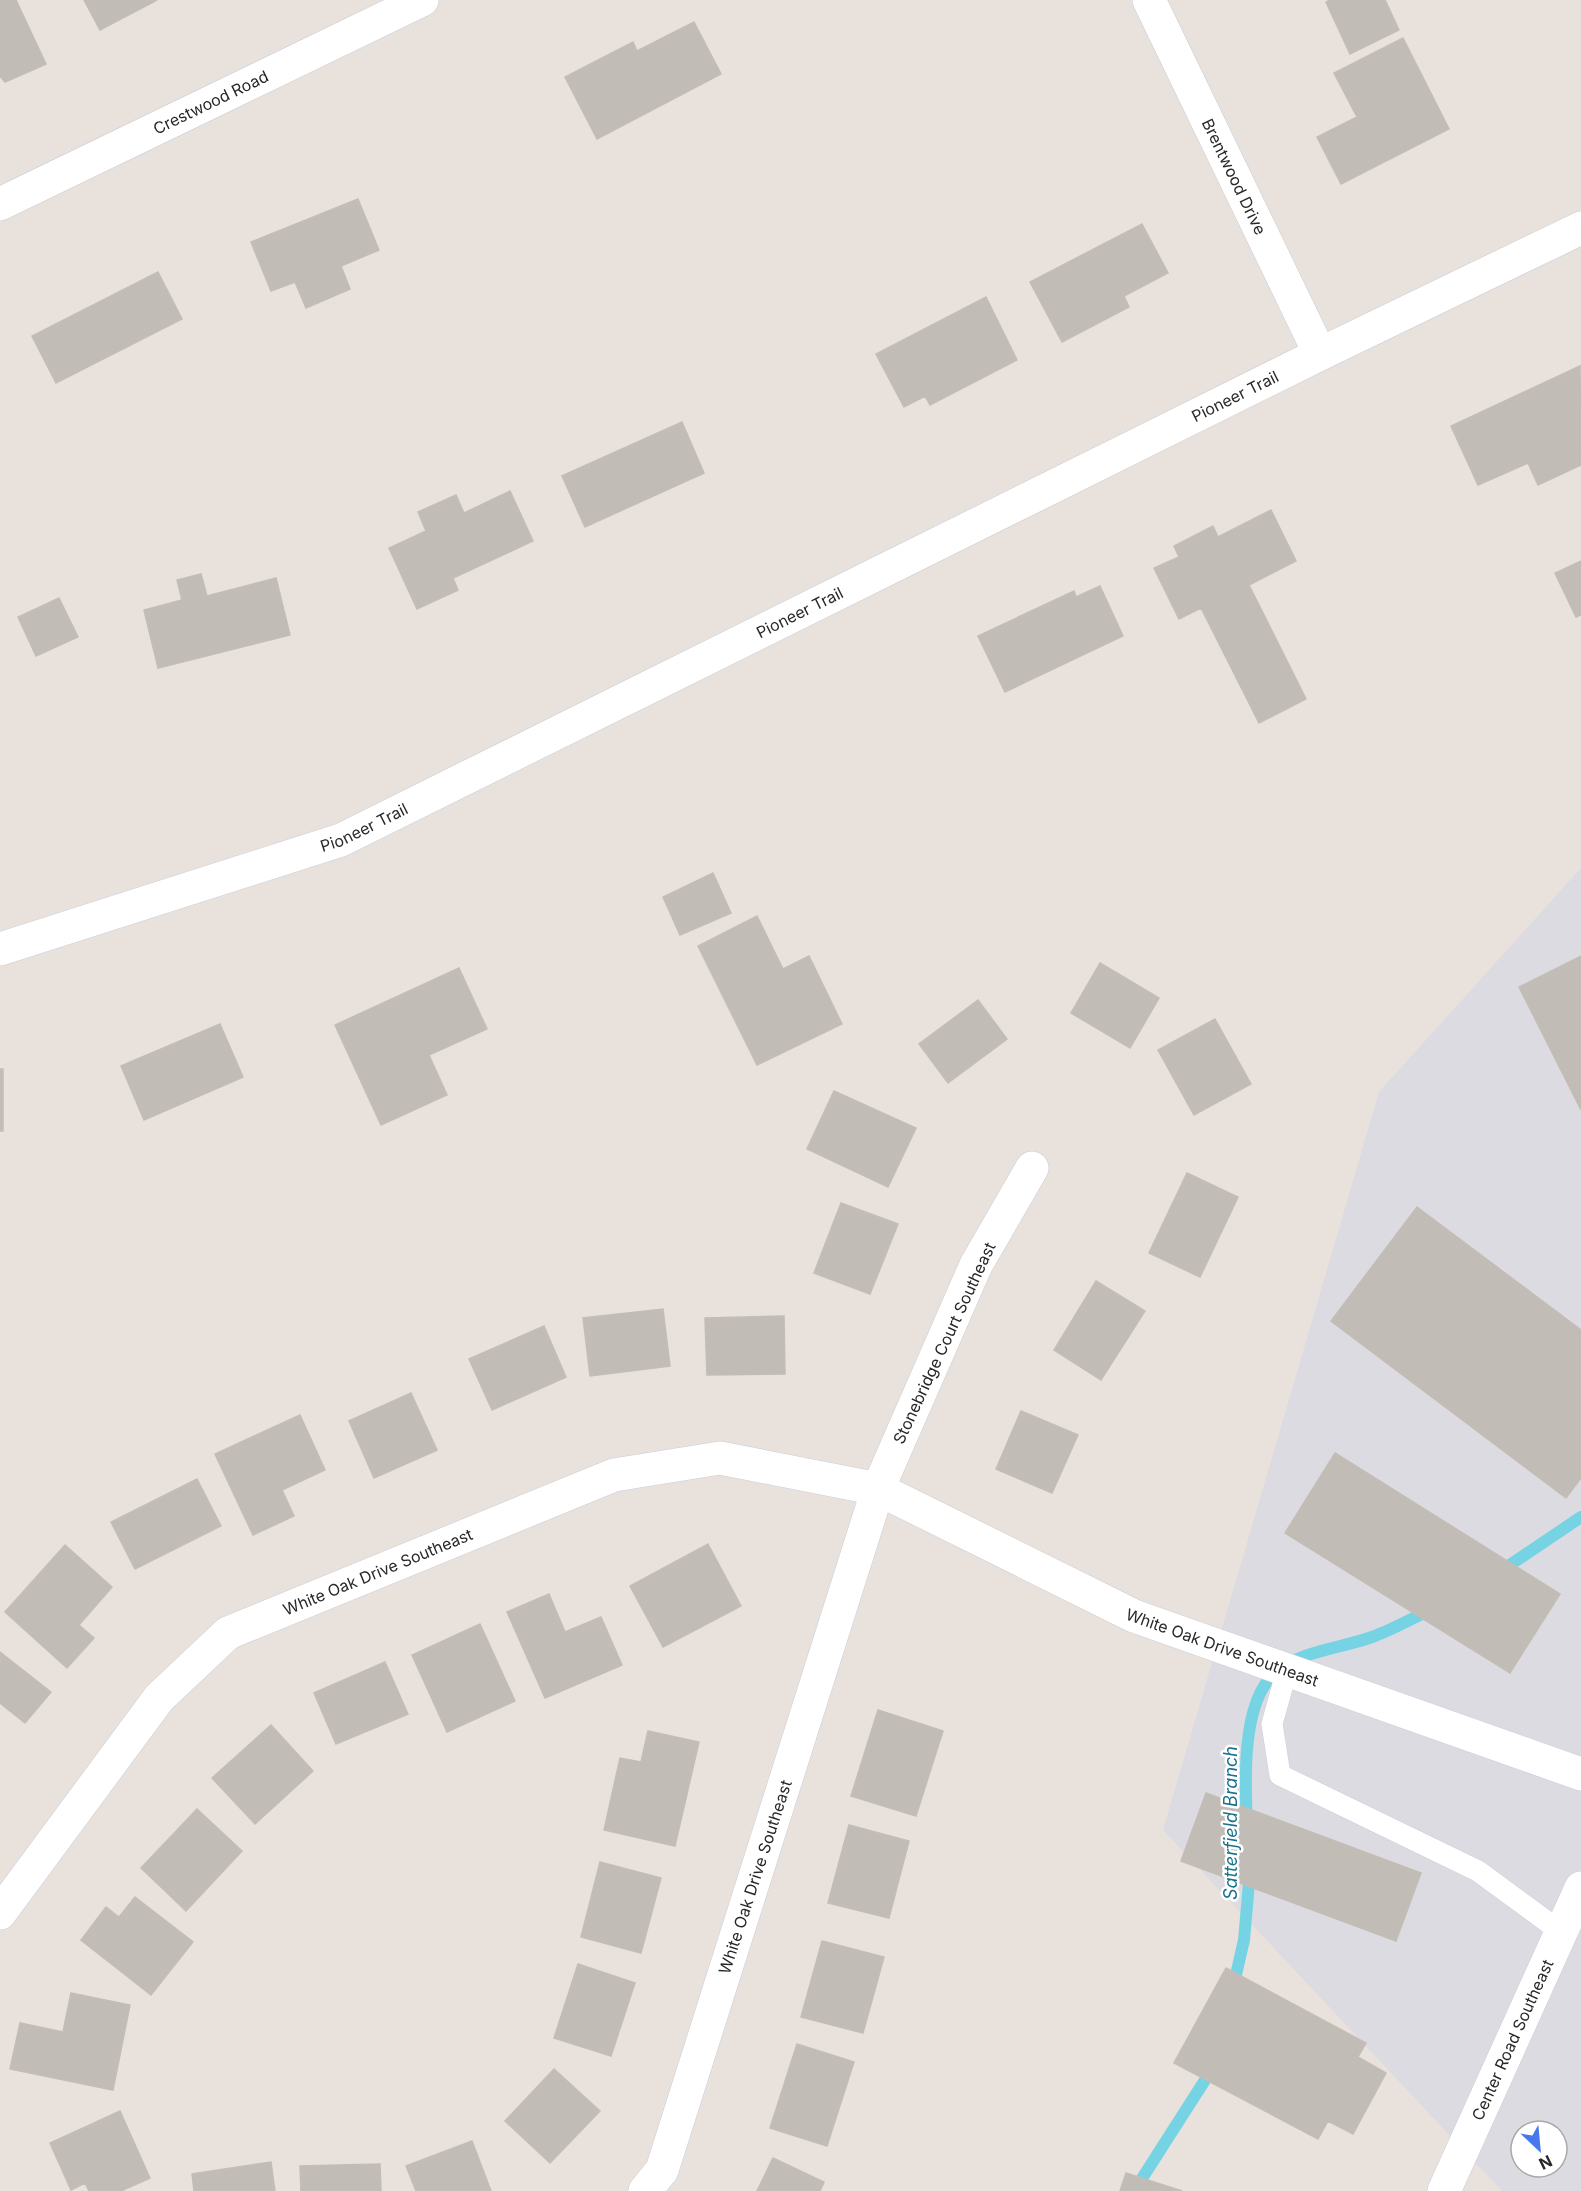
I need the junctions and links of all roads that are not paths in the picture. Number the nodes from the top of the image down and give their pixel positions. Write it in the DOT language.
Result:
graph roads {
  1 [pos="422,0"];
  2 [pos="1149,0"];
  3 [pos="0,204"];
  4 [pos="1581,228"];
  5 [pos="1320,354"];
  6 [pos="0,949"];
  7 [pos="1032,1168"];
  8 [pos="878,1489"];
  9 [pos="1287,1670"];
  10 [pos="1581,1774"];
  11 [pos="1581,1888"];
  12 [pos="0,1913"];
  13 [pos="1561,1932"];
  14 [pos="645,2191"];
  15 [pos="1444,2191"];
  1 -- 3 [label="street, Crestwood Road"];
  2 -- 5 [label="street, Brentwood Drive"];
  4 -- 5 [label="street, Pioneer Trail"];
  5 -- 6 [label="street, Pioneer Trail"];
  7 -- 8 [label="street, Stonebridge Court Southeast"];
  8 -- 9 [label="street, White Oak Drive Southeast"];
  8 -- 12 [label="street, White Oak Drive Southeast"];
  8 -- 14 [label="street, White Oak Drive Southeast"];
  9 -- 10 [label="street, White Oak Drive Southeast"];
  9 -- 13 [label="lane"];
  11 -- 13 [label="street, Center Road Southeast"];
  13 -- 15 [label="street, Center Road Southeast"];
}
